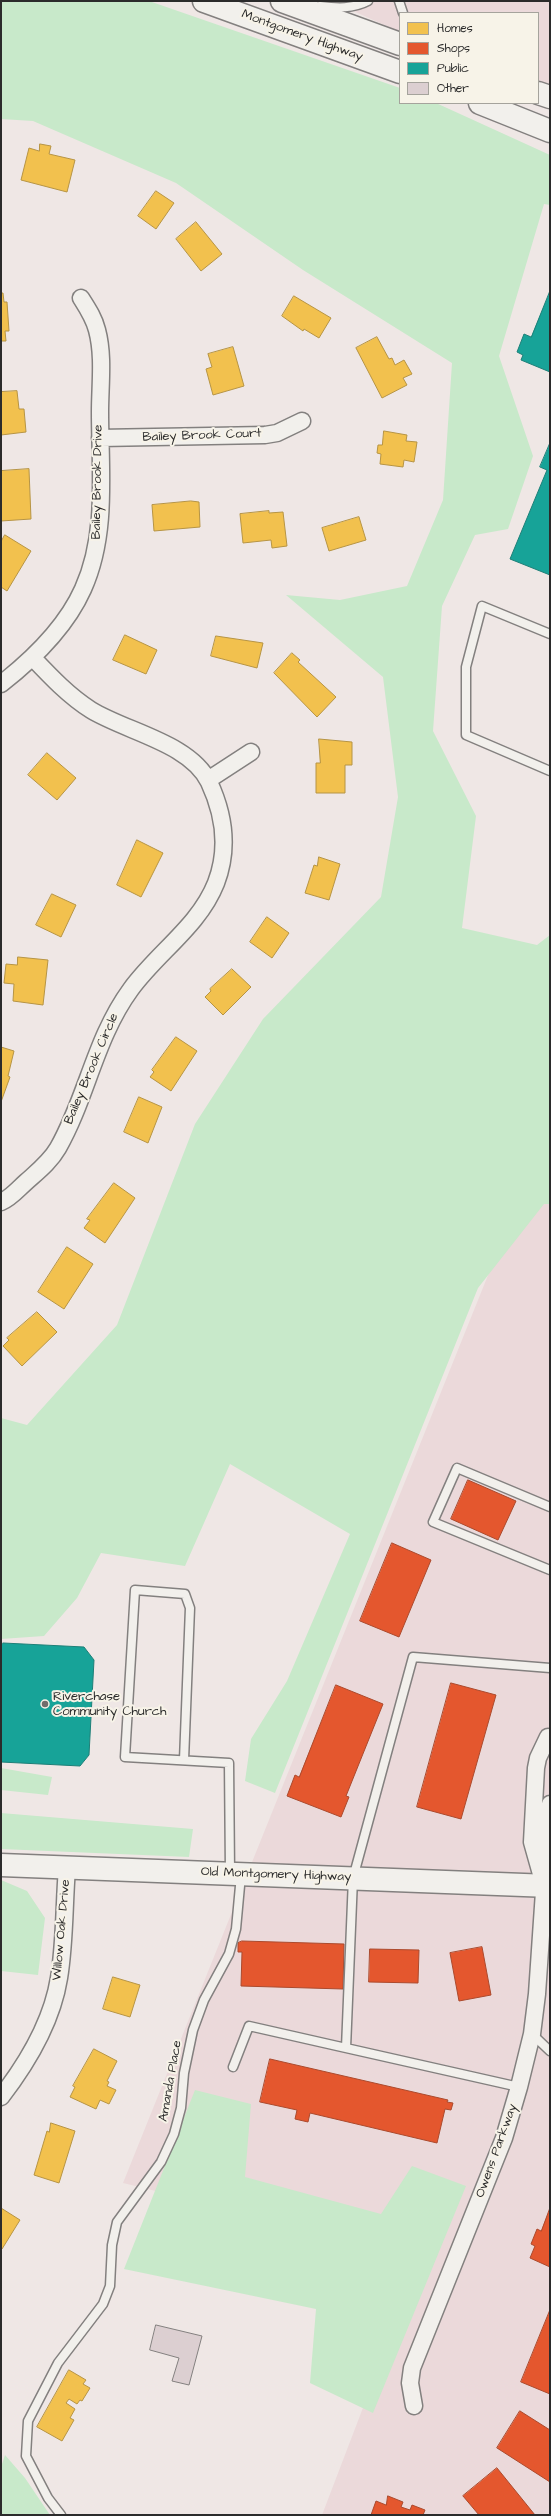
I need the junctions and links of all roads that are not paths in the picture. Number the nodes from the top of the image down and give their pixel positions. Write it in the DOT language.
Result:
graph roads {
  1 [pos="204,1"];
  2 [pos="368,1"];
  3 [pos="399,1"];
  4 [pos="286,2"];
  5 [pos="403,12"];
  6 [pos="399,44"];
  7 [pos="399,72"];
  8 [pos="539,93"];
  9 [pos="550,97"];
  10 [pos="482,104"];
  11 [pos="550,131"];
  12 [pos="81,298"];
  13 [pos="302,422"];
  14 [pos="100,438"];
  15 [pos="550,634"];
  16 [pos="33,658"];
  17 [pos="1,684"];
  18 [pos="251,752"];
  19 [pos="550,771"];
  20 [pos="208,780"];
  21 [pos="1,1202"];
  22 [pos="550,1507"];
  23 [pos="550,1570"];
  24 [pos="550,1668"];
  25 [pos="549,1738"];
  26 [pos="184,1760"];
  27 [pos="550,1804"];
  28 [pos="1,1866"];
  29 [pos="67,1868"];
  30 [pos="235,1874"];
  31 [pos="353,1878"];
  32 [pos="547,1885"];
  33 [pos="532,2034"];
  34 [pos="346,2048"];
  35 [pos="550,2051"];
  36 [pos="233,2068"];
  37 [pos="519,2087"];
  38 [pos="1,2097"];
  39 [pos="414,2406"];
  40 [pos="60,2515"];
  1 -- 7 [label="street, Montgomery Highway"];
  2 -- 4 [label="lane"];
  3 -- 5 [label="lane"];
  4 -- 6 [label="street, Montgomery Highway"];
  8 -- 9 [label="street"];
  10 -- 11 [label="street"];
  12 -- 14 [label="street, Bailey Brook Drive"];
  13 -- 14 [label="street, Bailey Brook Court"];
  14 -- 16 [label="street, Bailey Brook Drive"];
  15 -- 19 [label="lane"];
  16 -- 17 [label="street, Bailey Brook Drive"];
  16 -- 20 [label="street, Bailey Brook Circle"];
  18 -- 20 [label="street"];
  20 -- 21 [label="street, Bailey Brook Circle"];
  22 -- 23 [label="lane"];
  24 -- 31 [label="lane"];
  25 -- 32 [label="street"];
  26 -- 26 [label="lane"];
  26 -- 30 [label="lane, Amanda Place"];
  27 -- 32 [label="street, Owens Parkway"];
  28 -- 29 [label="street, Old Montgomery Highway"];
  29 -- 30 [label="street, Old Montgomery Highway"];
  29 -- 38 [label="street, Willow Oak Drive"];
  30 -- 31 [label="street, Old Montgomery Highway"];
  30 -- 40 [label="lane, Amanda Place"];
  31 -- 32 [label="street, Old Montgomery Highway"];
  31 -- 34 [label="lane"];
  32 -- 33 [label="street, Owens Parkway"];
  33 -- 35 [label="lane"];
  33 -- 37 [label="street, Owens Parkway"];
  34 -- 36 [label="lane"];
  34 -- 37 [label="lane"];
  37 -- 39 [label="street, Owens Parkway"];
}
